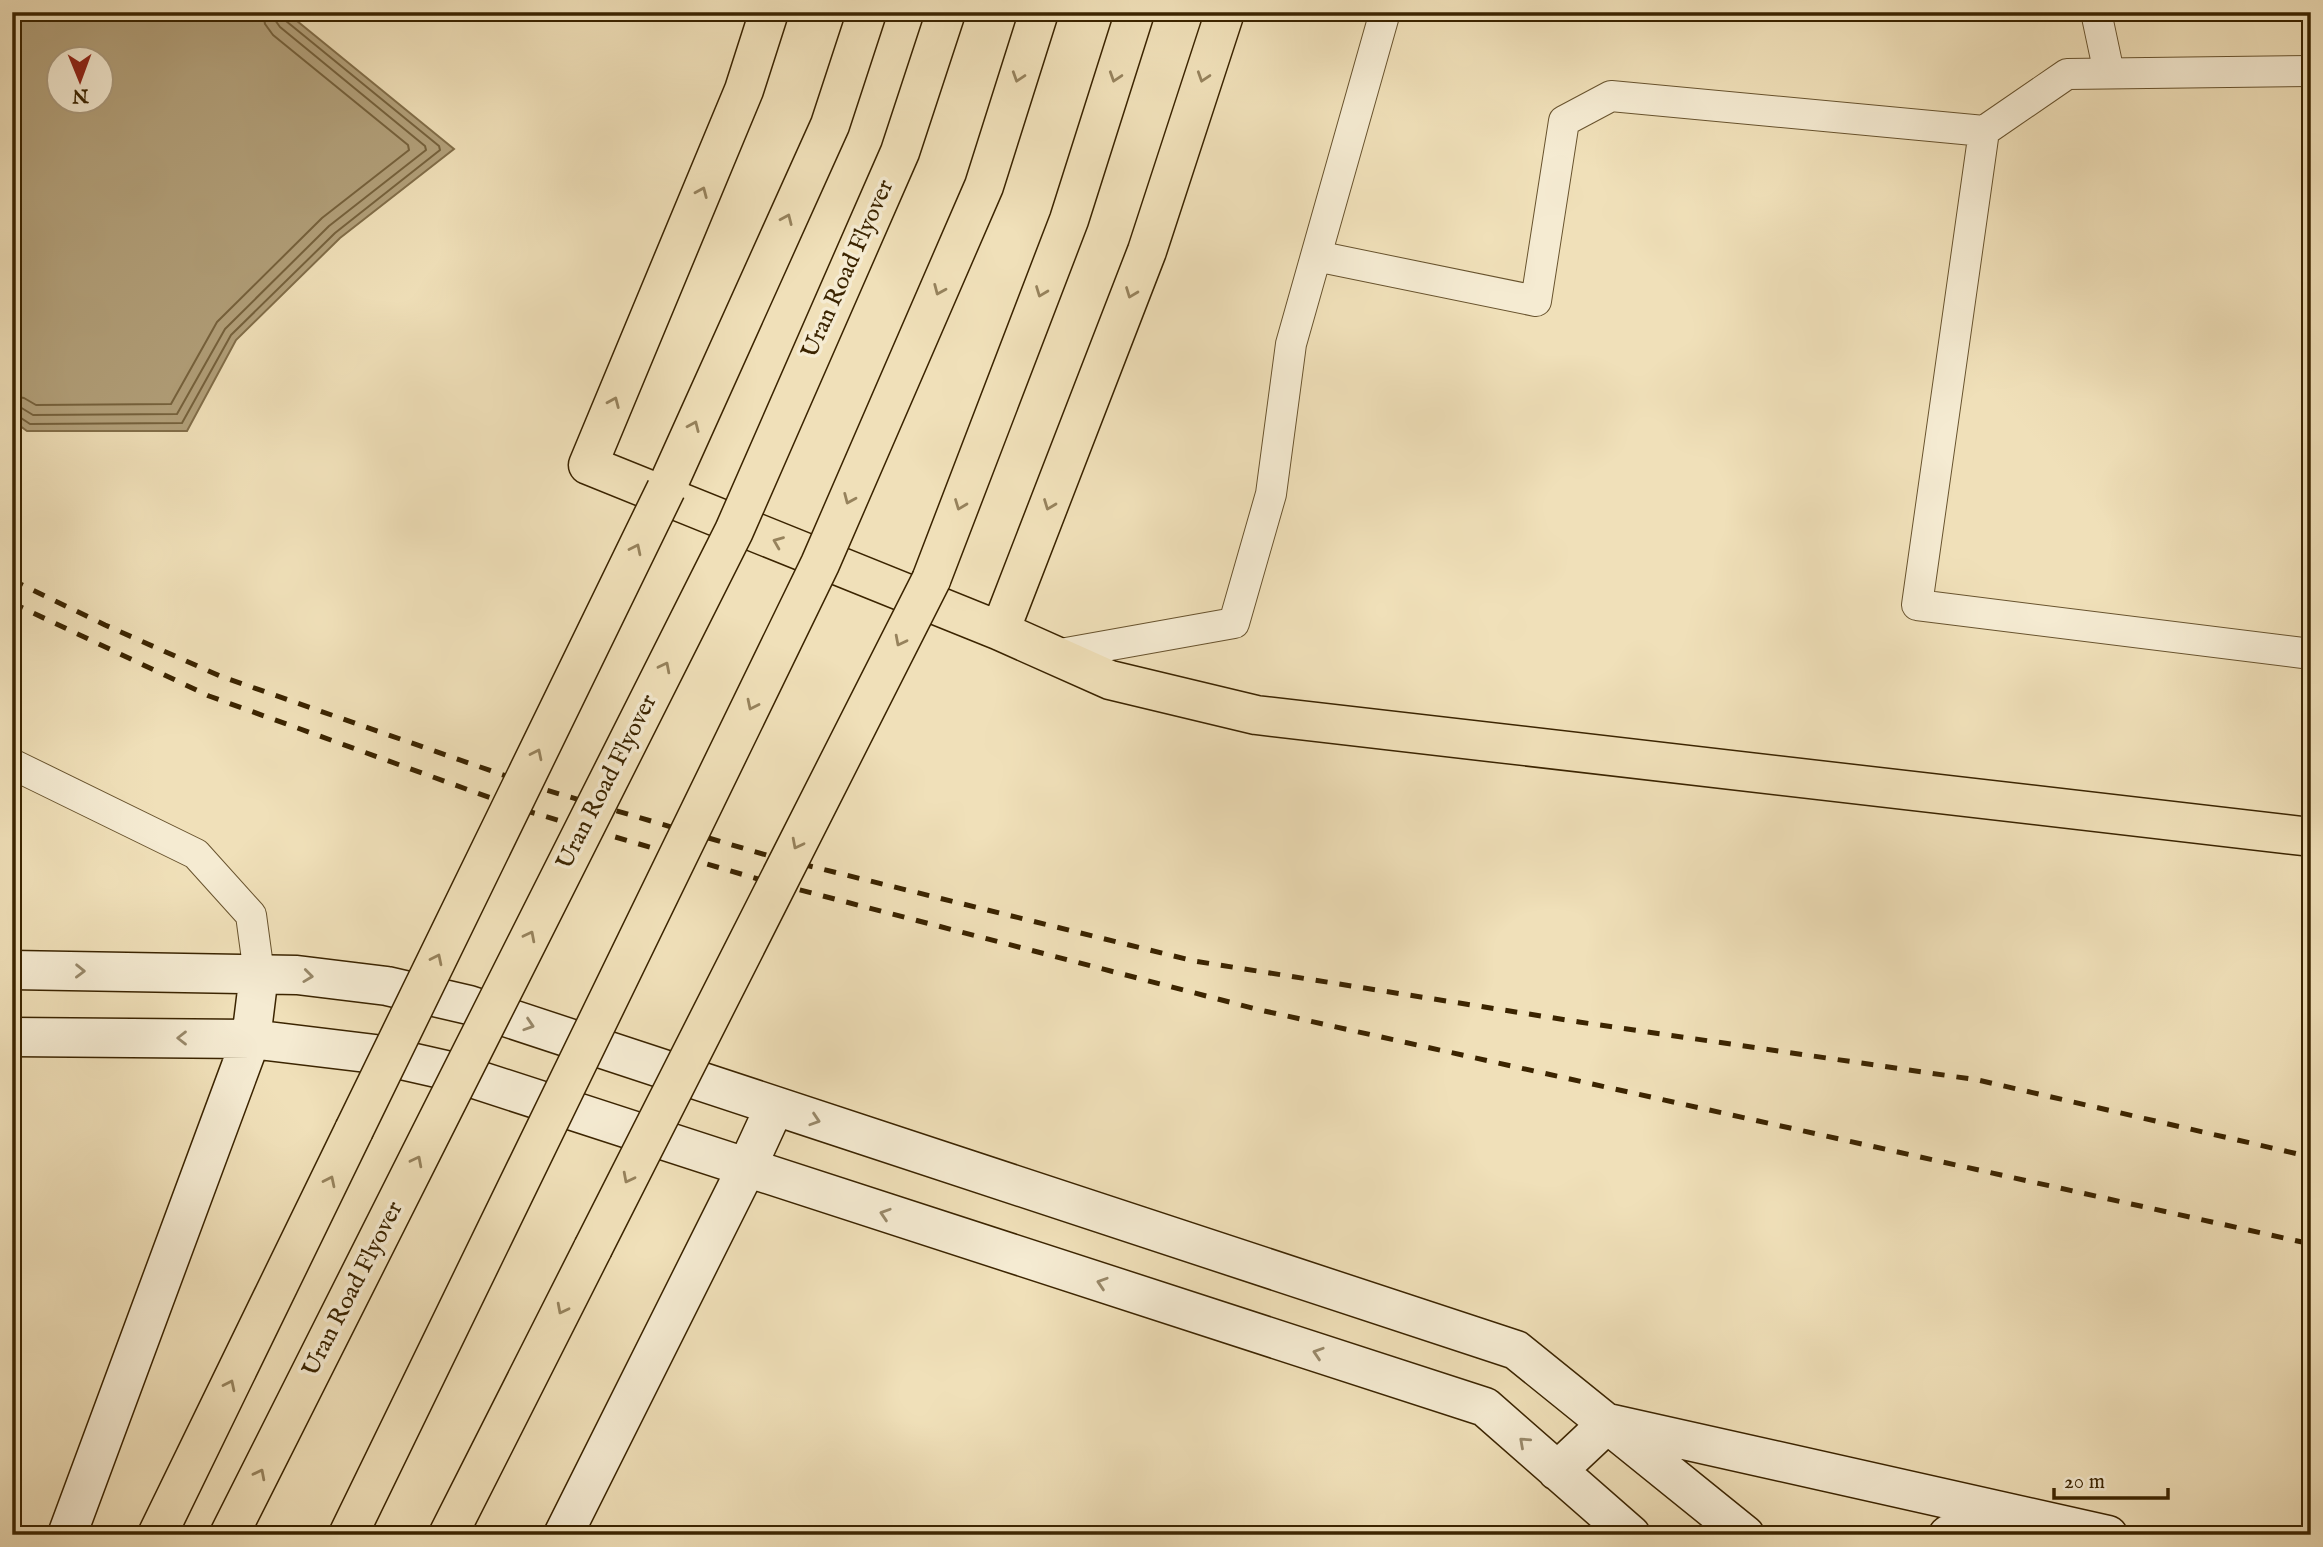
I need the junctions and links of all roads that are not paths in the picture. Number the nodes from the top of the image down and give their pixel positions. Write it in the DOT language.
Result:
graph roads {
  1 [pos="769,12"];
  2 [pos="867,12"];
  3 [pos="946,12"];
  4 [pos="1039,12"];
  5 [pos="1135,12"];
  6 [pos="1224,12"];
  7 [pos="1385,12"];
  8 [pos="2096,12"];
  9 [pos="2311,71"];
  10 [pos="2109,73"];
  11 [pos="1984,131"];
  12 [pos="1316,256"];
  13 [pos="1000,631"];
  14 [pos="2311,654"];
  15 [pos="1055,655"];
  16 [pos="12,764"];
  17 [pos="2311,837"];
  18 [pos="12,970"];
  19 [pos="259,974"];
  20 [pos="12,1037"];
  21 [pos="251,1039"];
  22 [pos="775,1107"];
  23 [pos="747,1169"];
  24 [pos="1608,1423"];
  25 [pos="1557,1471"];
  26 [pos="1987,1508"];
  27 [pos="67,1535"];
  28 [pos="157,1535"];
  29 [pos="229,1535"];
  30 [pos="348,1535"];
  31 [pos="448,1535"];
  32 [pos="563,1535"];
  33 [pos="1631,1535"];
  34 [pos="1745,1535"];
  35 [pos="1948,1535"];
  36 [pos="2108,1535"];
  13 -- 1 [label="main road, one-way"];
  28 -- 2 [label="main road, one-way, bridge"];
  29 -- 3 [label="main road, Uran Road Flyover, one-way, bridge"];
  4 -- 30 [label="main road, one-way, bridge"];
  5 -- 31 [label="main road, one-way, bridge"];
  6 -- 13 [label="main road, one-way"];
  7 -- 12 [label="street"];
  8 -- 10 [label="street"];
  9 -- 10 [label="street"];
  10 -- 11 [label="street"];
  11 -- 12 [label="street"];
  11 -- 14 [label="street"];
  12 -- 15 [label="street"];
  13 -- 15 [label="main road"];
  15 -- 17 [label="main road"];
  16 -- 19 [label="street"];
  18 -- 19 [label="main road, one-way"];
  19 -- 21 [label="main road"];
  19 -- 22 [label="main road, one-way"];
  21 -- 20 [label="main road, one-way"];
  21 -- 23 [label="main road"];
  21 -- 27 [label="main road"];
  22 -- 23 [label="main road"];
  22 -- 24 [label="main road, one-way"];
  25 -- 23 [label="main road, one-way"];
  23 -- 32 [label="main road"];
  24 -- 25 [label="main road"];
  24 -- 26 [label="main road"];
  24 -- 34 [label="main road"];
  25 -- 33 [label="main road"];
  26 -- 35 [label="main road"];
  26 -- 36 [label="main road"];
}
